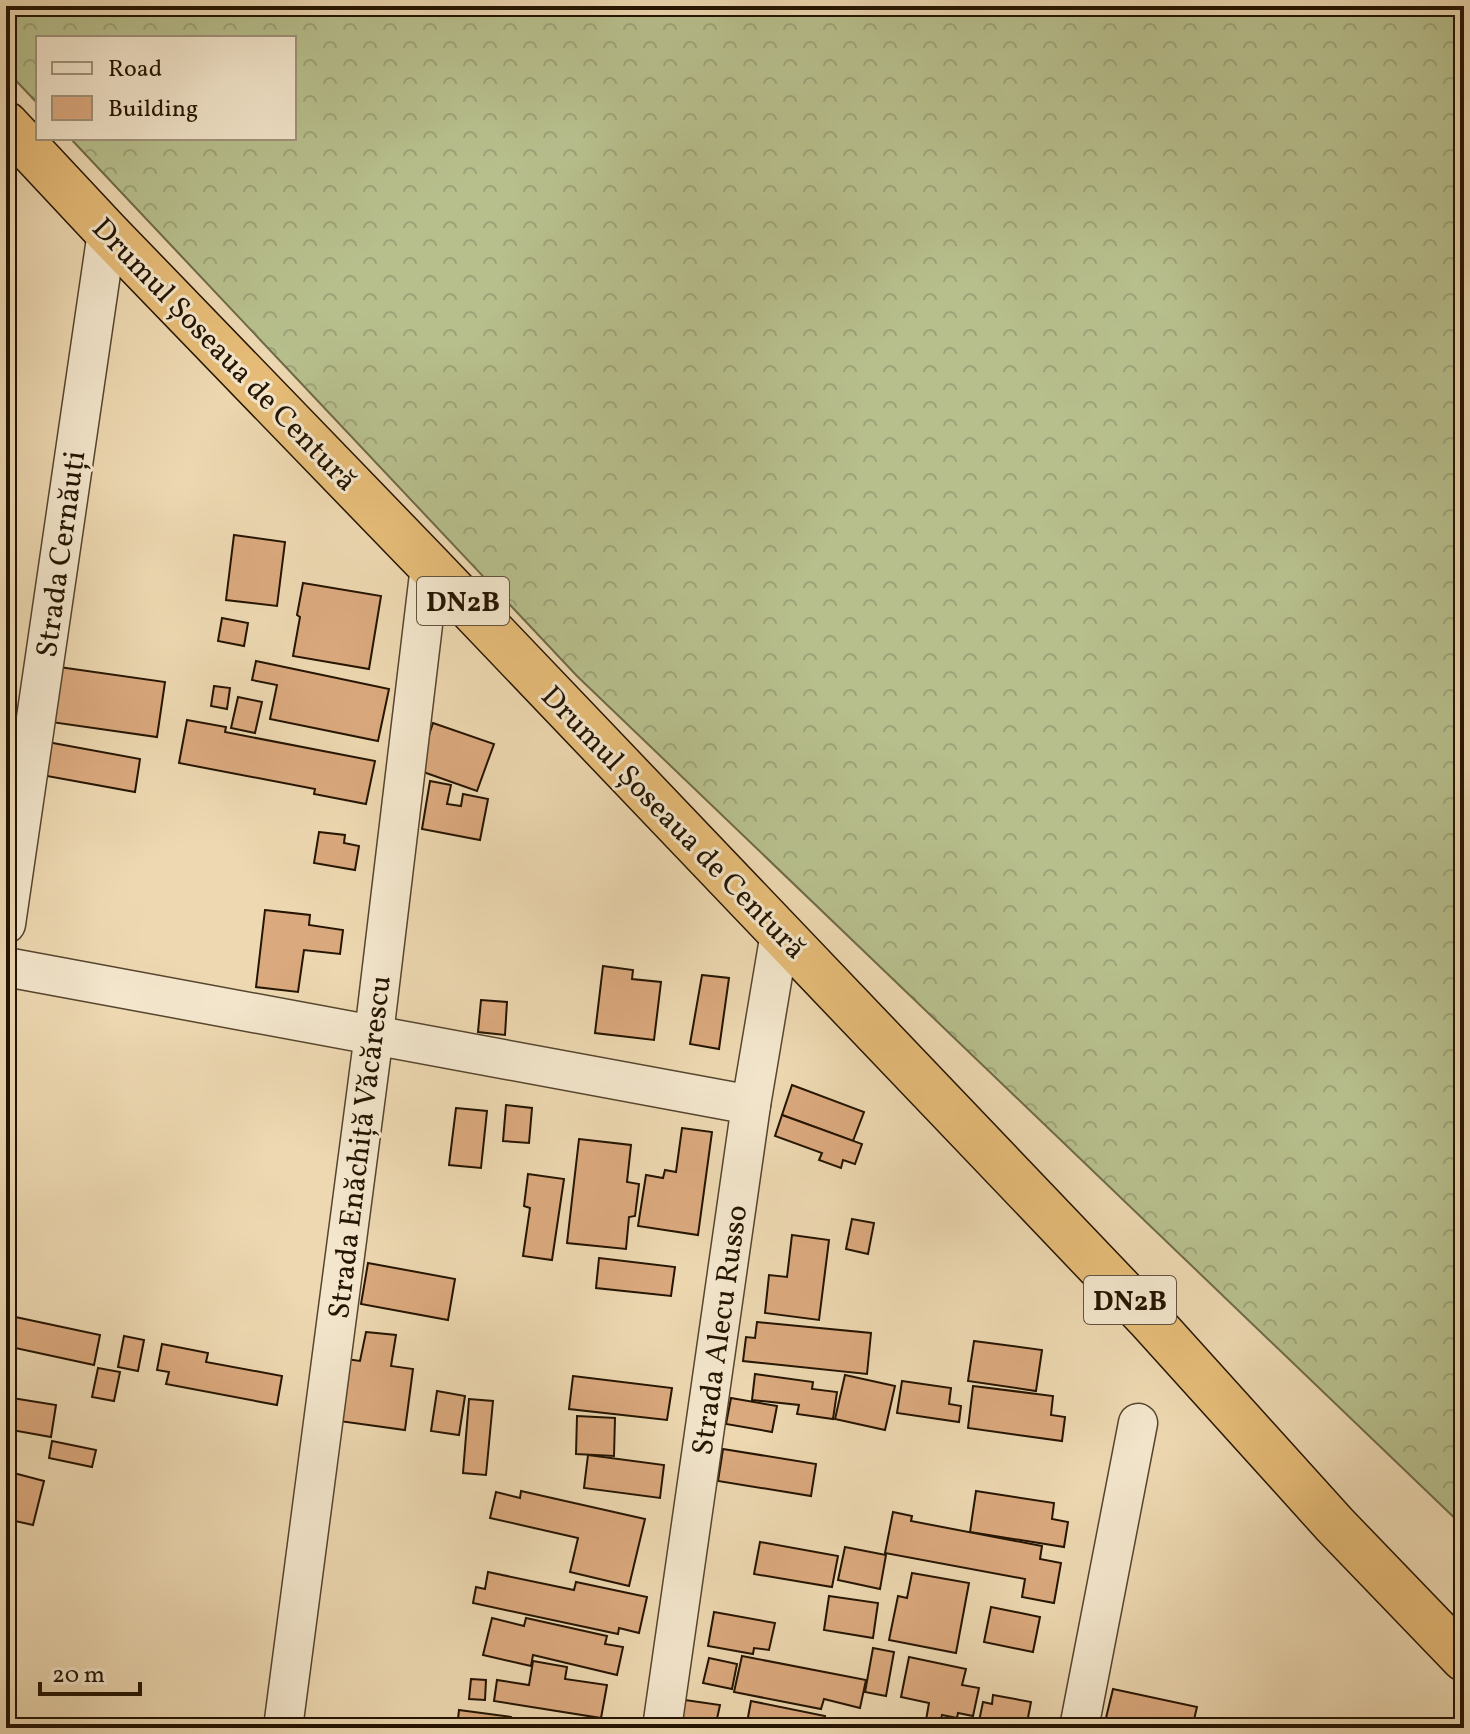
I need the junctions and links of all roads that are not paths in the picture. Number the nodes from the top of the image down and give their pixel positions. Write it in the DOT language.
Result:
graph roads {
  1 [pos="6,124"];
  2 [pos="107,232"];
  3 [pos="430,566"];
  4 [pos="6,924"];
  5 [pos="780,933"];
  6 [pos="6,967"];
  7 [pos="374,1034"];
  8 [pos="751,1105"];
  9 [pos="1138,1423"];
  10 [pos="1464,1659"];
  11 [pos="283,1728"];
  12 [pos="662,1728"];
  13 [pos="1079,1728"];
  1 -- 2 [label="highway, Drumul Șoseaua de Centură / DN2B"];
  2 -- 3 [label="highway, Drumul Șoseaua de Centură / DN2B"];
  2 -- 4 [label="street, Strada Cernăuți"];
  3 -- 5 [label="highway, Drumul Șoseaua de Centură / DN2B"];
  3 -- 7 [label="street, Strada Enăchiță Văcărescu"];
  5 -- 8 [label="street, Strada Alecu Russo"];
  5 -- 10 [label="highway, Drumul Șoseaua de Centură / DN2B"];
  6 -- 7 [label="street"];
  7 -- 8 [label="street"];
  7 -- 11 [label="street, Strada Enăchiță Văcărescu"];
  8 -- 12 [label="street, Strada Alecu Russo"];
  9 -- 13 [label="street"];
}
